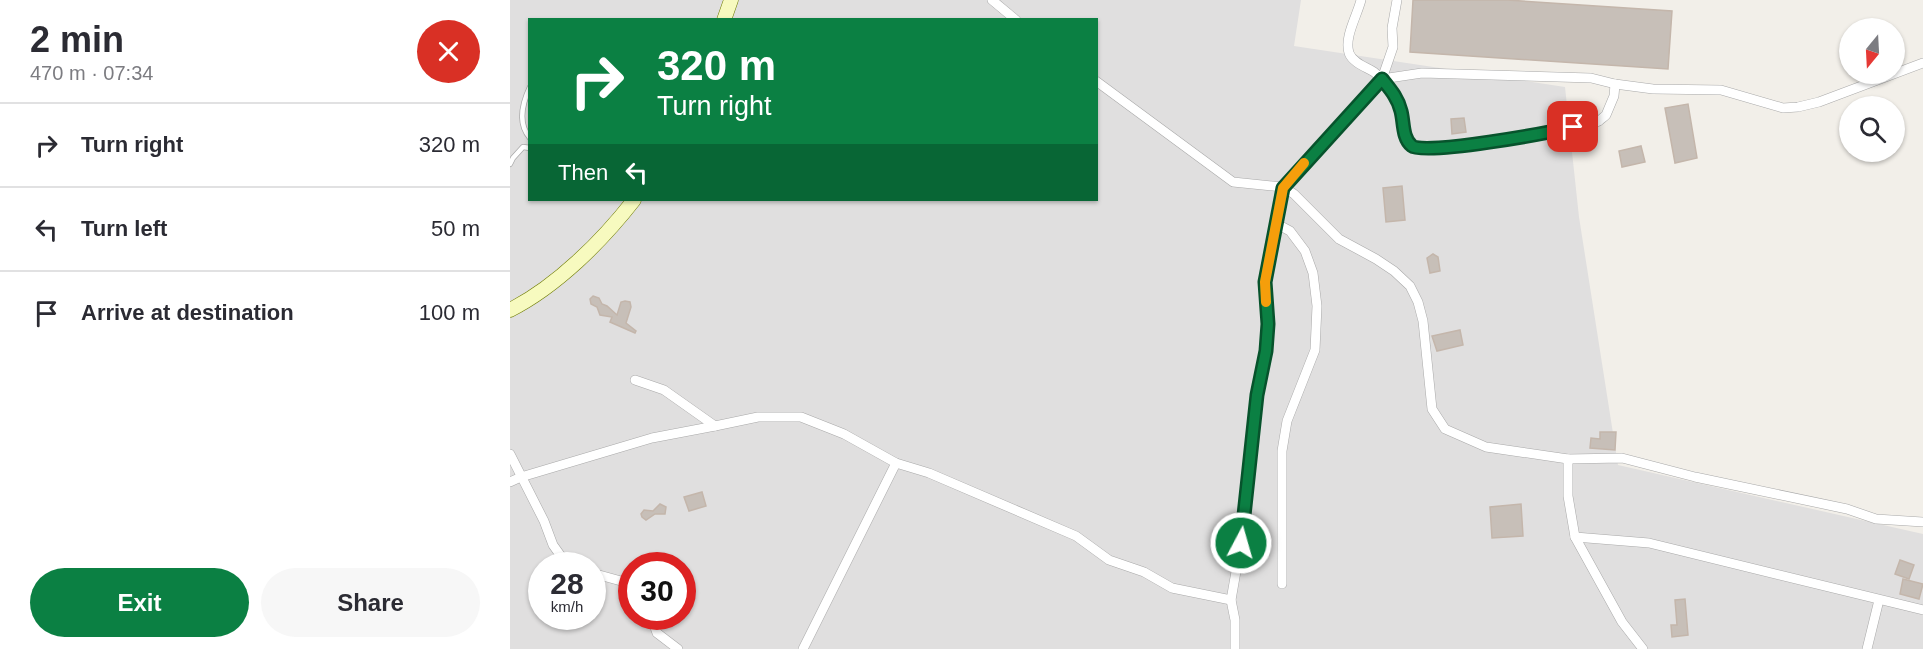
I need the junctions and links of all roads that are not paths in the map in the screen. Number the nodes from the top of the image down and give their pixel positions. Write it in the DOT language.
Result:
graph roads {
  1 [pos="731,0"];
  2 [pos="992,0"];
  3 [pos="1361,0"];
  4 [pos="1397,0"];
  5 [pos="725,18"];
  6 [pos="1014,18"];
  7 [pos="1923,63"];
  8 [pos="1382,79"];
  9 [pos="1098,83"];
  10 [pos="1615,84"];
  11 [pos="528,91"];
  12 [pos="528,136"];
  13 [pos="528,148"];
  14 [pos="510,164"];
  15 [pos="1283,188"];
  16 [pos="633,201"];
  17 [pos="1277,224"];
  18 [pos="510,310"];
  19 [pos="635,380"];
  20 [pos="715,426"];
  21 [pos="510,454"];
  22 [pos="1568,459"];
  23 [pos="896,463"];
  24 [pos="521,477"];
  25 [pos="510,482"];
  26 [pos="1923,522"];
  27 [pos="1575,537"];
  28 [pos="558,552"];
  29 [pos="1282,584"];
  30 [pos="1231,600"];
  31 [pos="1879,600"];
  32 [pos="1923,610"];
  33 [pos="656,630"];
  34 [pos="678,649"];
  35 [pos="803,649"];
  36 [pos="1235,649"];
  37 [pos="1642,649"];
  38 [pos="1867,649"];
  1 -- 5 [label="main road"];
  2 -- 6 [label="street"];
  3 -- 8 [label="street"];
  4 -- 8 [label="street"];
  7 -- 10 [label="street"];
  8 -- 10 [label="street"];
  8 -- 10 [label="street"];
  8 -- 15 [label="street"];
  9 -- 15 [label="street"];
  11 -- 12 [label="lane"];
  13 -- 14 [label="lane"];
  15 -- 17 [label="street"];
  15 -- 22 [label="street"];
  16 -- 18 [label="main road"];
  17 -- 29 [label="street"];
  17 -- 30 [label="street"];
  19 -- 20 [label="street"];
  20 -- 23 [label="street"];
  20 -- 24 [label="street"];
  21 -- 24 [label="street"];
  22 -- 26 [label="street"];
  22 -- 27 [label="street"];
  23 -- 30 [label="street"];
  23 -- 35 [label="street"];
  24 -- 25 [label="street"];
  24 -- 28 [label="street"];
  27 -- 31 [label="street"];
  27 -- 37 [label="street"];
  30 -- 36 [label="street"];
  31 -- 32 [label="street"];
  31 -- 38 [label="street"];
  33 -- 34 [label="street"];
}
